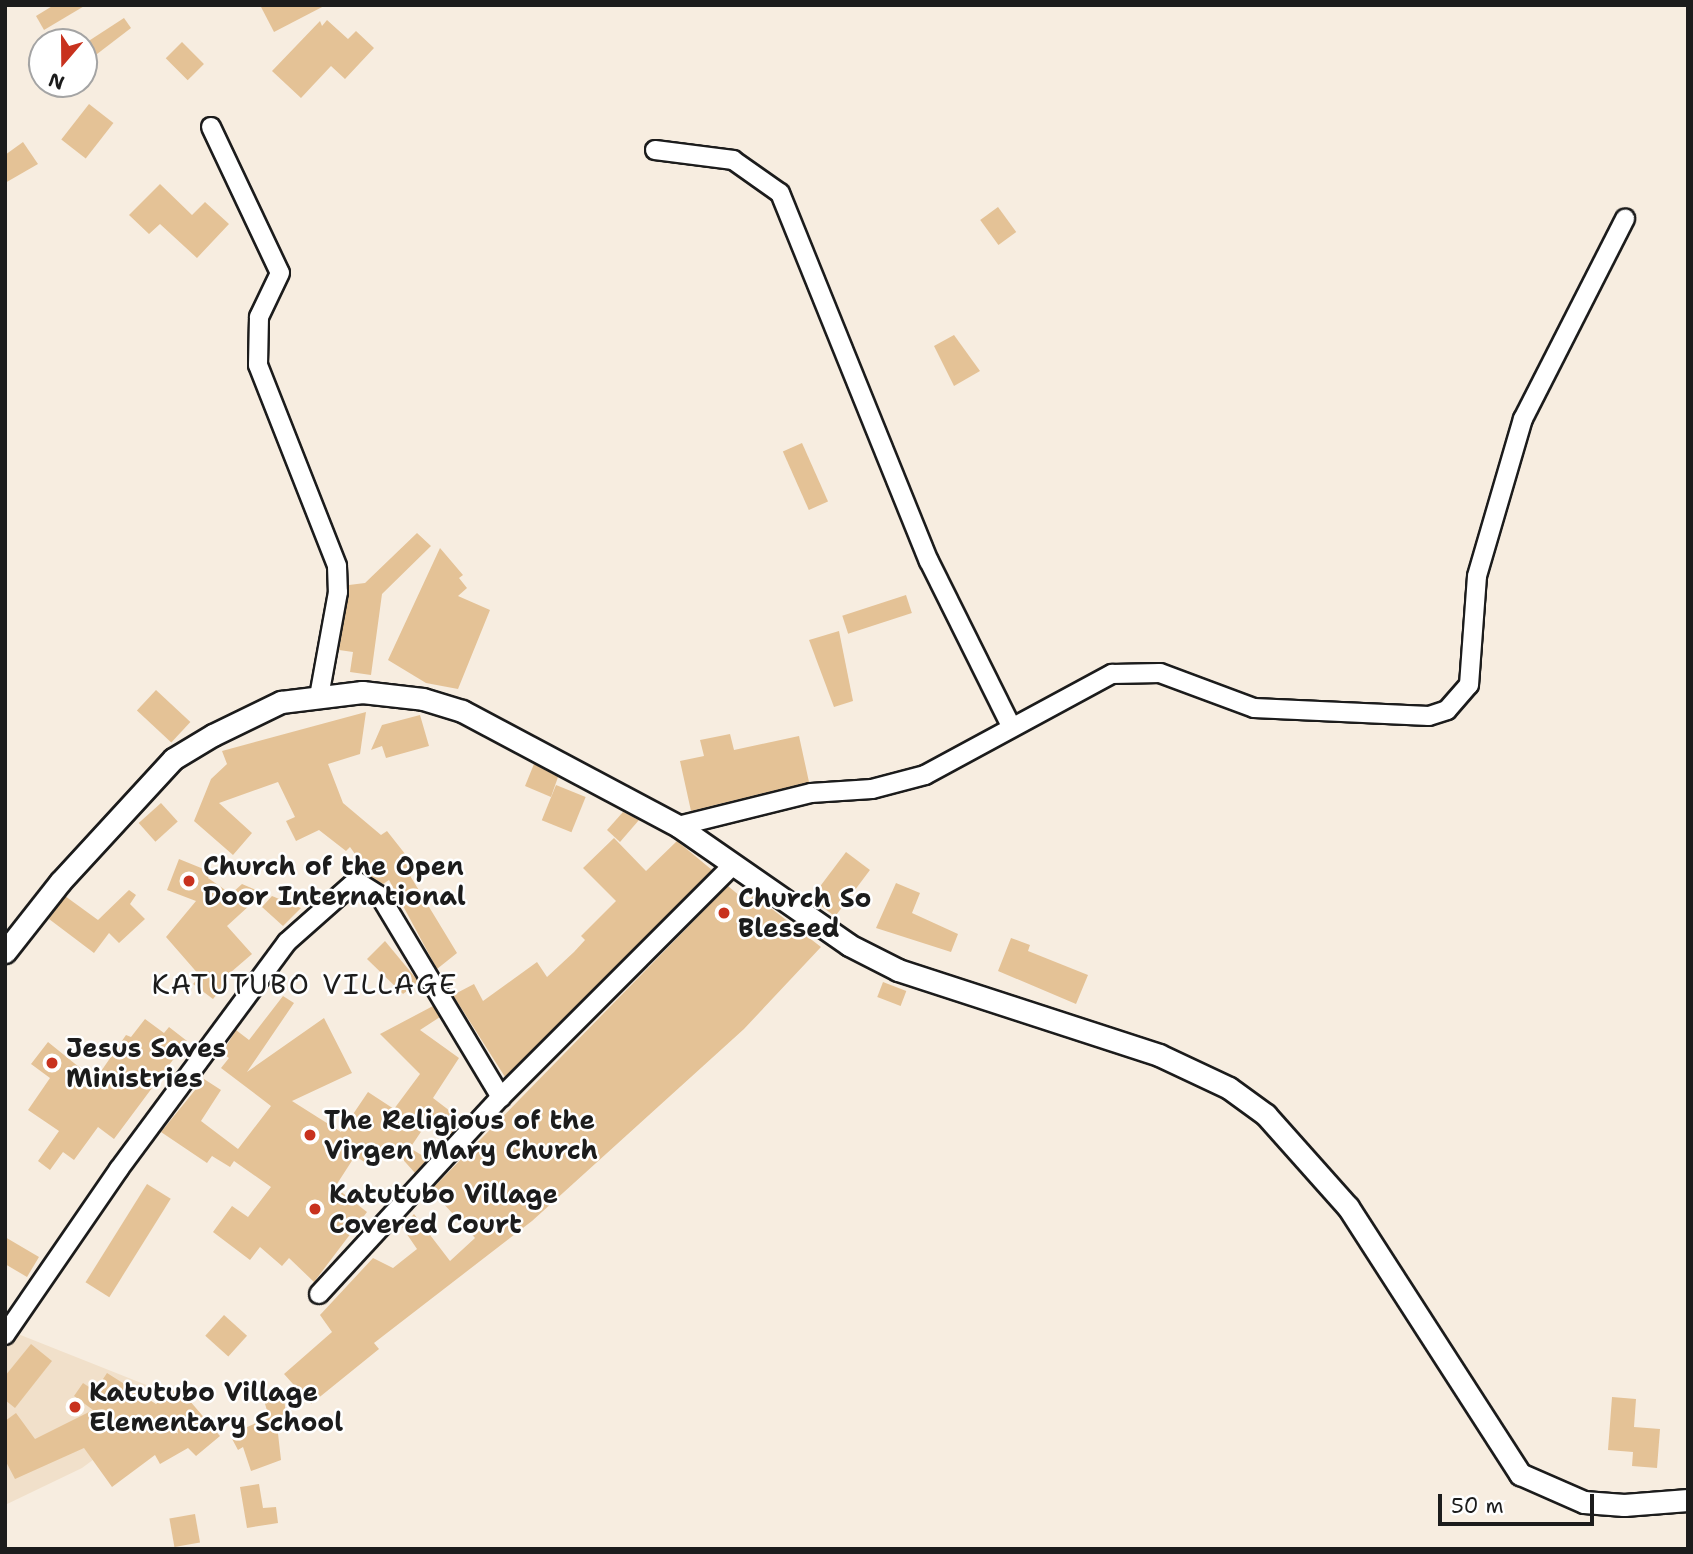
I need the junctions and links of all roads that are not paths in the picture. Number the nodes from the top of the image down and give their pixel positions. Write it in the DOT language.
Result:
graph roads {
  1 [pos="211,127"];
  2 [pos="655,150"];
  3 [pos="1625,219"];
  4 [pos="319,698"];
  5 [pos="1011,726"];
  6 [pos="678,826"];
  7 [pos="732,866"];
  8 [pos="5,952"];
  9 [pos="501,1097"];
  10 [pos="319,1294"];
  11 [pos="5,1335"];
  12 [pos="1688,1500"];
  1 -- 4 [label="street"];
  2 -- 5 [label="street"];
  3 -- 5 [label="street"];
  4 -- 6 [label="street"];
  4 -- 8 [label="street"];
  5 -- 6 [label="street"];
  6 -- 7 [label="street"];
  7 -- 9 [label="street"];
  7 -- 12 [label="street"];
  9 -- 10 [label="street"];
  9 -- 11 [label="street"];
}
